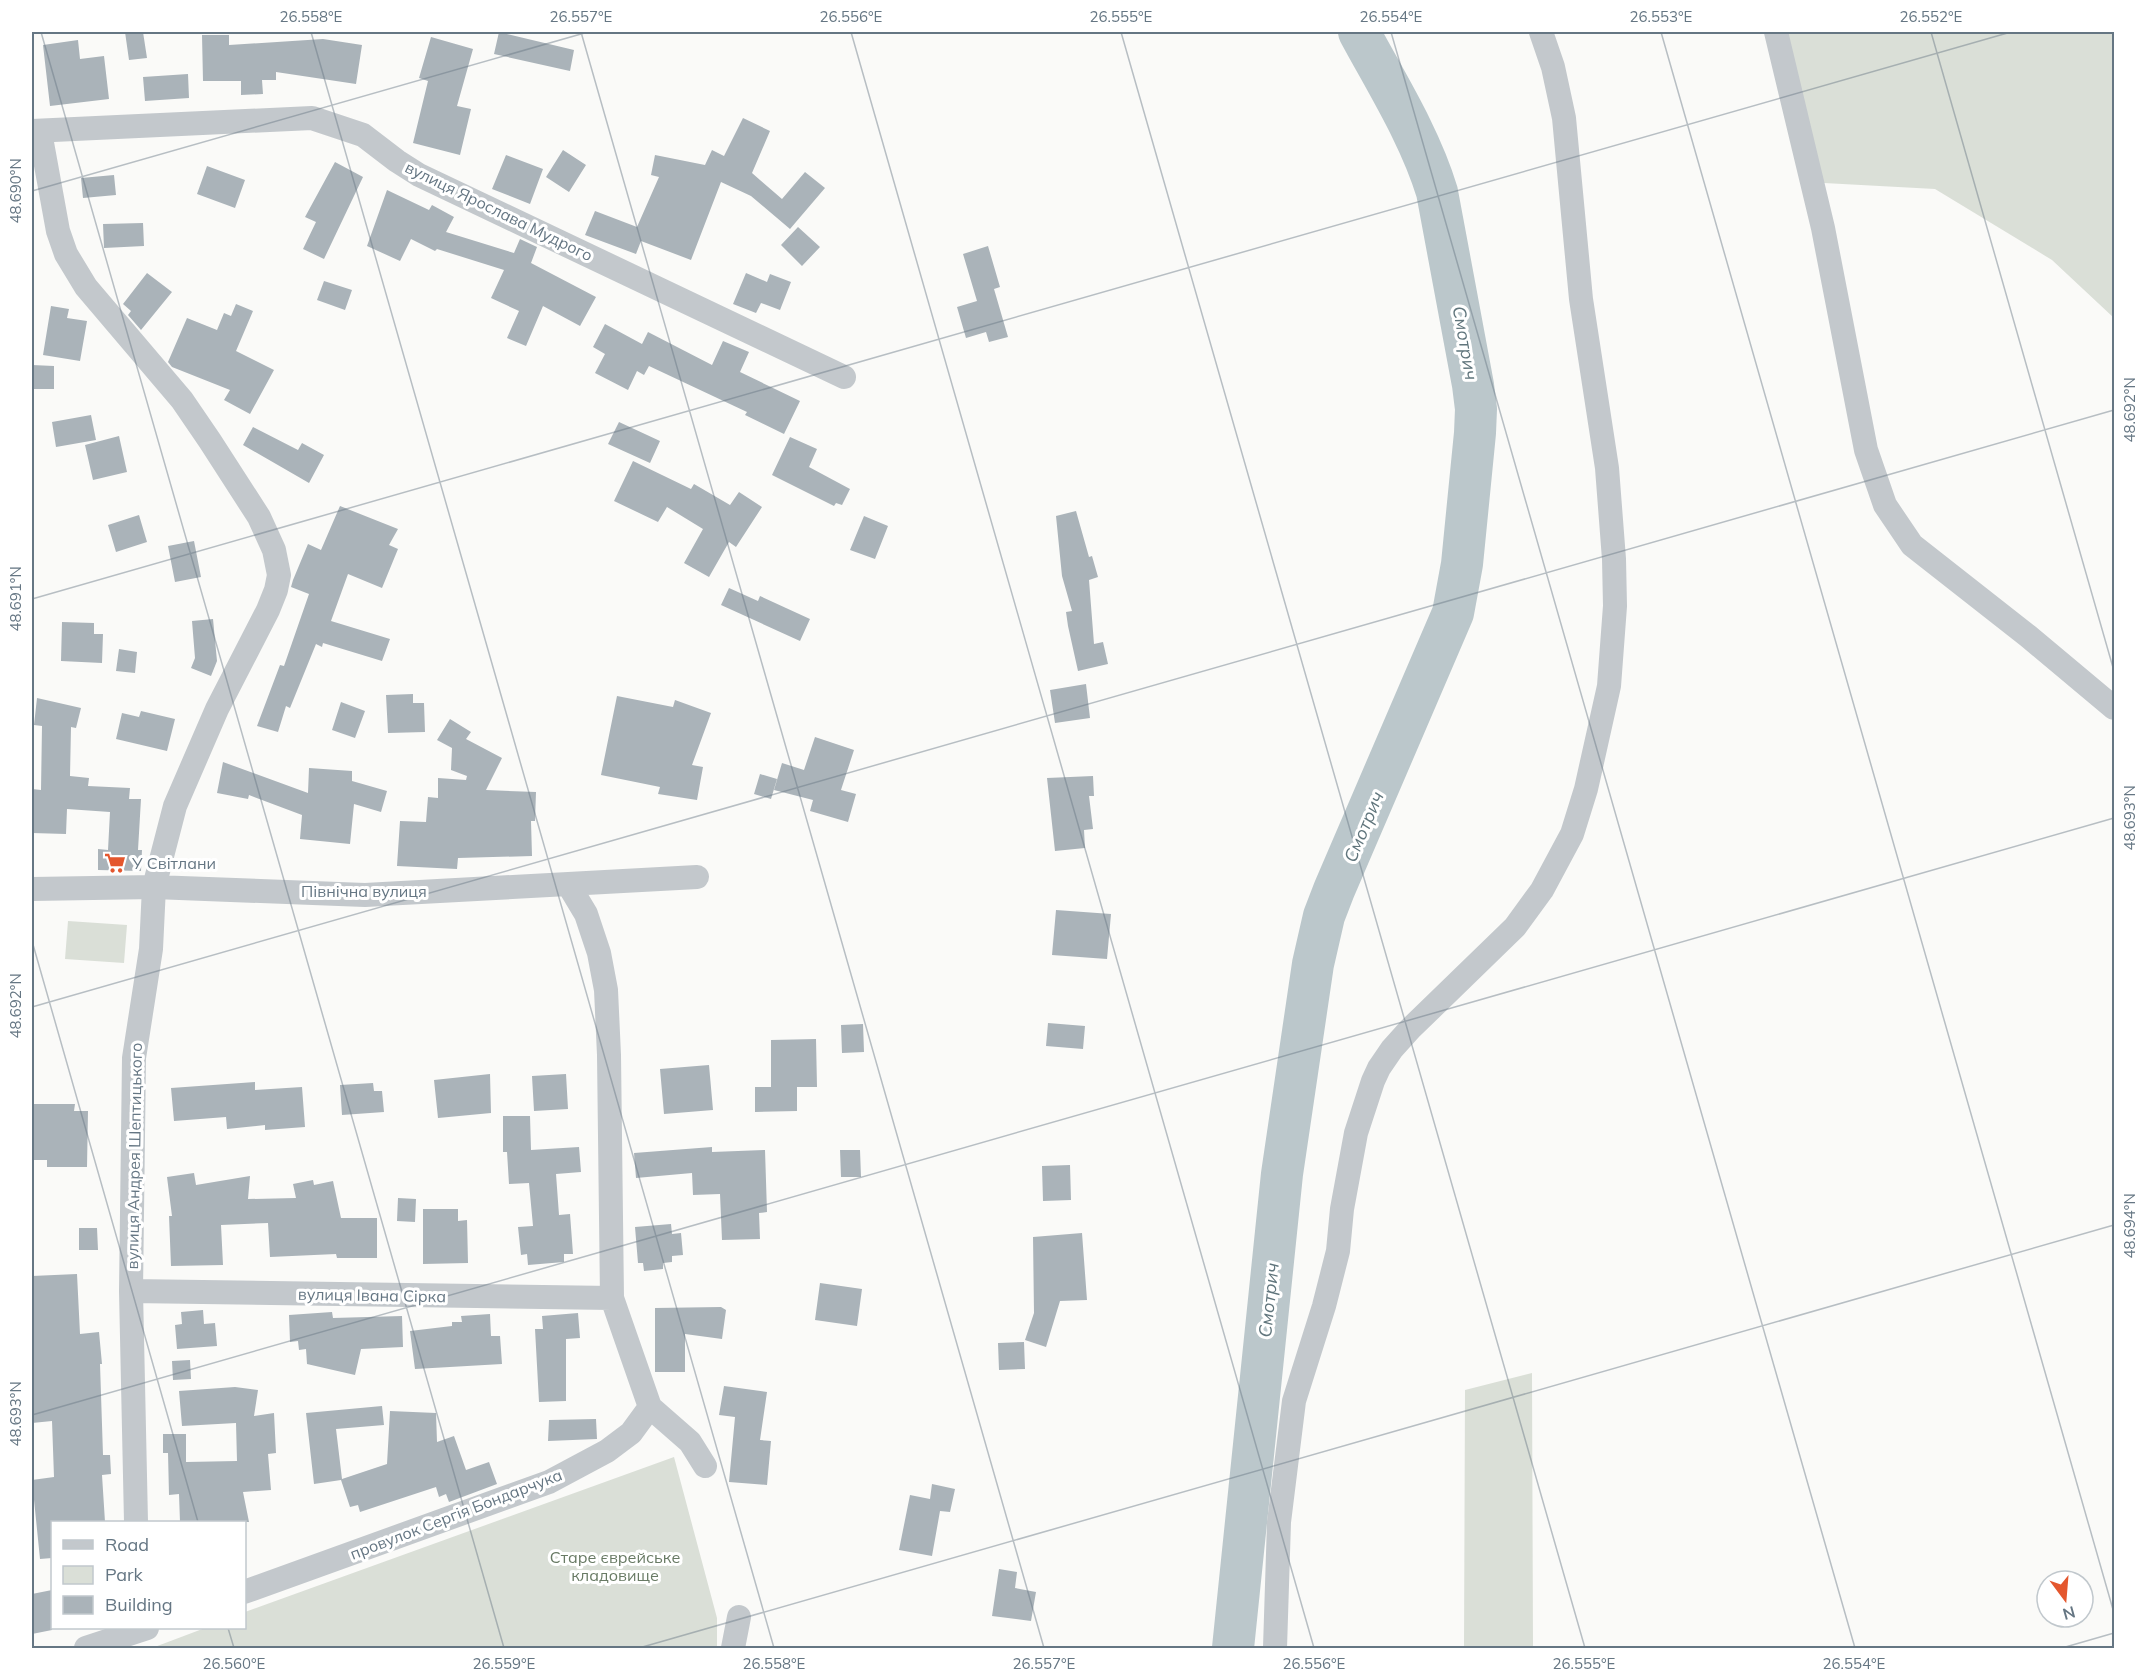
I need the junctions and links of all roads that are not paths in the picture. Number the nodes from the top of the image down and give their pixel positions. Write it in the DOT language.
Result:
graph roads {
  1 [pos="1542,32"];
  2 [pos="1776,32"];
  3 [pos="36,132"];
  4 [pos="844,377"];
  5 [pos="2115,708"];
  6 [pos="697,877"];
  7 [pos="568,884"];
  8 [pos="154,887"];
  9 [pos="32,889"];
  10 [pos="131,1291"];
  11 [pos="612,1299"];
  12 [pos="650,1407"];
  13 [pos="705,1466"];
  14 [pos="136,1521"];
  15 [pos="246,1591"];
  16 [pos="739,1617"];
  17 [pos="138,1629"];
  18 [pos="86,1648"];
  19 [pos="733,1648"];
  20 [pos="1275,1648"];
  1 -- 20 [label="street"];
  2 -- 5 [label="street"];
  3 -- 4 [label="street, вулиця Ярослава Мудрого"];
  3 -- 8 [label="street, вулиця Андрея Шептицького"];
  6 -- 7 [label="street, Північна вулиця"];
  7 -- 8 [label="street, Північна вулиця"];
  7 -- 11 [label="street"];
  8 -- 9 [label="street, Північна вулиця"];
  8 -- 10 [label="street, вулиця Андрея Шептицького"];
  10 -- 11 [label="street, вулиця Івана Сірка"];
  10 -- 14 [label="street, вулиця Андрея Шептицького"];
  11 -- 12 [label="street"];
  12 -- 13 [label="street"];
  12 -- 15 [label="street, провулок Сергія Бондарчука"];
  16 -- 19 [label="street"];
  17 -- 18 [label="street"];
}
